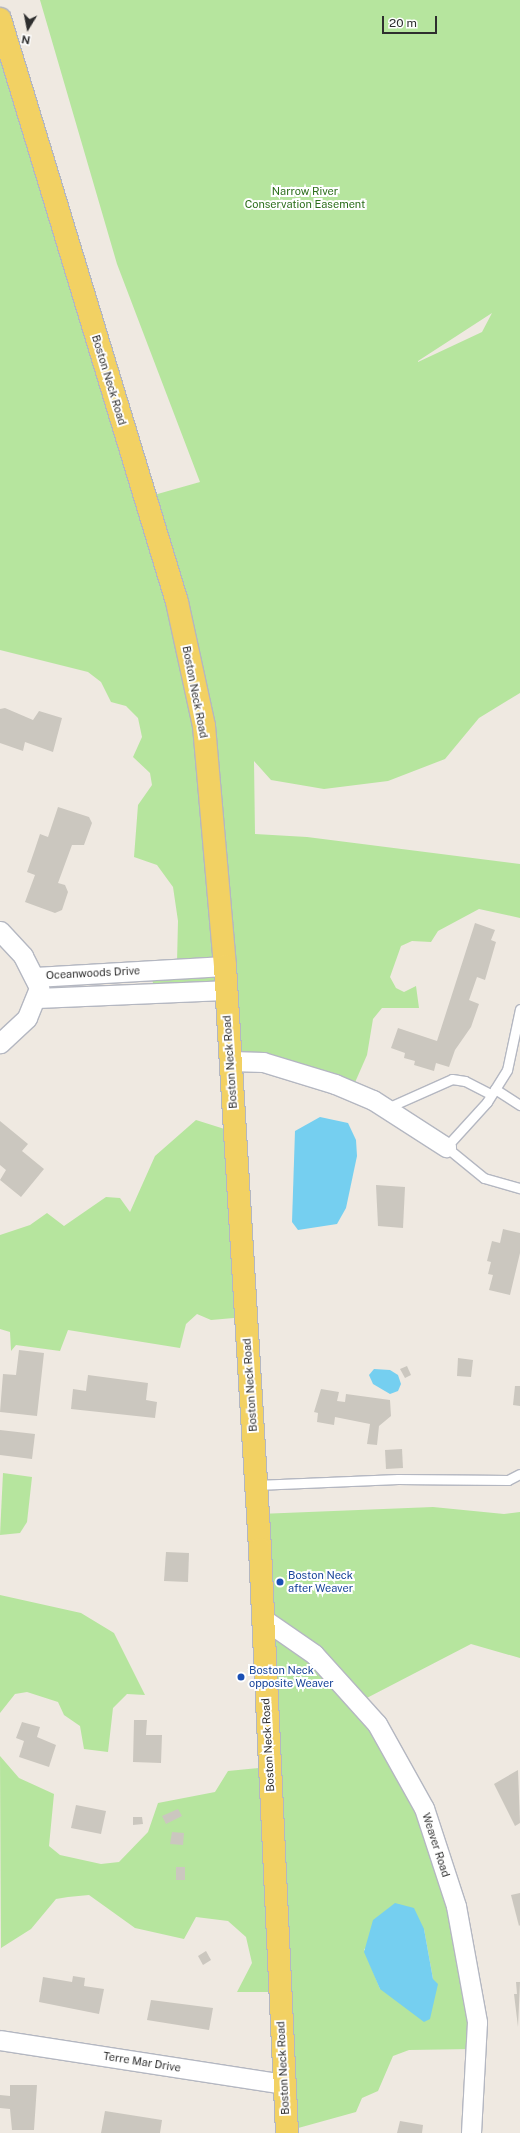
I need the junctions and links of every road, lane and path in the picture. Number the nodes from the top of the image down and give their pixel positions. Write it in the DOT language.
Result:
graph roads {
  1 [pos="0,19"];
  2 [pos="0,931"];
  3 [pos="225,966"];
  4 [pos="150,970"];
  5 [pos="35,976"];
  6 [pos="225,990"];
  7 [pos="152,992"];
  8 [pos="37,998"];
  9 [pos="520,1009"];
  10 [pos="0,1043"];
  11 [pos="231,1061"];
  12 [pos="493,1092"];
  13 [pos="520,1105"];
  14 [pos="387,1108"];
  15 [pos="446,1147"];
  16 [pos="520,1188"];
  17 [pos="520,1474"];
  18 [pos="256,1485"];
  19 [pos="262,1618"];
  20 [pos="0,2040"];
  21 [pos="284,2084"];
  22 [pos="287,2133"];
  23 [pos="471,2133"];
  1 -- 3 [label="main road, Boston Neck Road"];
  2 -- 5 [label="street, Oceanwoods Drive"];
  3 -- 4 [label="street, Oceanwoods Drive"];
  3 -- 6 [label="main road, Boston Neck Road"];
  4 -- 5 [label="street, Oceanwoods Drive"];
  4 -- 7 [label="street, Oceanwoods Drive"];
  5 -- 8 [label="street, Oceanwoods Drive"];
  6 -- 7 [label="street, Oceanwoods Drive"];
  6 -- 11 [label="main road, Boston Neck Road"];
  7 -- 8 [label="street, Oceanwoods Drive"];
  8 -- 10 [label="street"];
  9 -- 12 [label="lane"];
  11 -- 14 [label="street"];
  11 -- 18 [label="main road, Boston Neck Road"];
  12 -- 13 [label="lane"];
  12 -- 14 [label="lane"];
  12 -- 15 [label="lane"];
  14 -- 15 [label="street"];
  15 -- 16 [label="lane"];
  17 -- 18 [label="lane"];
  18 -- 19 [label="main road, Boston Neck Road"];
  19 -- 21 [label="main road, Boston Neck Road"];
  19 -- 23 [label="street, Weaver Road"];
  20 -- 21 [label="street, Terre Mar Drive"];
  21 -- 22 [label="main road, Boston Neck Road"];
}
